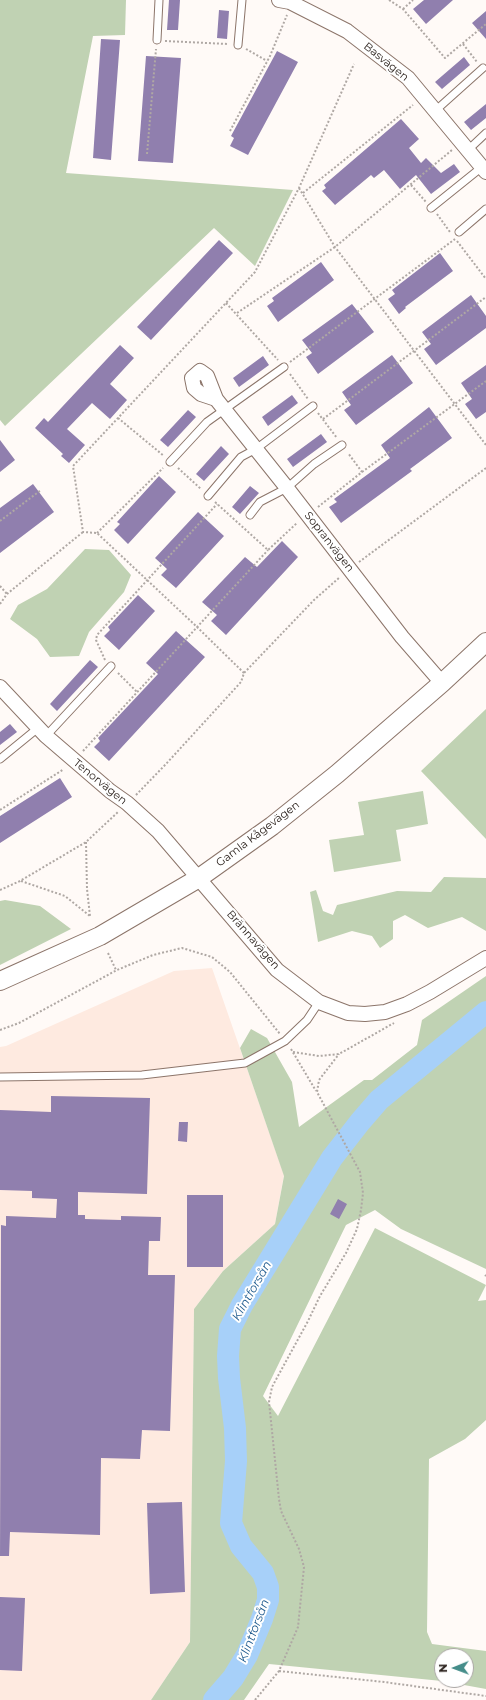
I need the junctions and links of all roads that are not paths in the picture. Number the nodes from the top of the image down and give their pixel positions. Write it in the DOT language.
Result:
graph roads {
  1 [pos="159,0"];
  2 [pos="242,0"];
  3 [pos="285,1"];
  4 [pos="157,40"];
  5 [pos="238,45"];
  6 [pos="483,68"];
  7 [pos="435,111"];
  8 [pos="486,134"];
  9 [pos="465,146"];
  10 [pos="484,169"];
  11 [pos="431,208"];
  12 [pos="486,209"];
  13 [pos="457,235"];
  14 [pos="284,367"];
  15 [pos="220,404"];
  16 [pos="313,406"];
  17 [pos="342,445"];
  18 [pos="256,449"];
  19 [pos="170,462"];
  20 [pos="287,488"];
  21 [pos="208,496"];
  22 [pos="250,515"];
  23 [pos="486,642"];
  24 [pos="111,666"];
  25 [pos="442,684"];
  26 [pos="0,687"];
  27 [pos="42,732"];
  28 [pos="0,759"];
  29 [pos="199,878"];
  30 [pos="486,958"];
  31 [pos="0,980"];
  32 [pos="318,1002"];
  33 [pos="0,1077"];
  1 -- 4 [label="lane"];
  2 -- 5 [label="lane"];
  3 -- 7 [label="street, Basvägen"];
  6 -- 7 [label="lane"];
  7 -- 9 [label="street, Basvägen"];
  8 -- 9 [label="lane"];
  9 -- 10 [label="street, Basvägen"];
  10 -- 11 [label="lane"];
  12 -- 13 [label="lane"];
  14 -- 15 [label="lane"];
  15 -- 18 [label="street, Sopranvägen"];
  15 -- 19 [label="lane"];
  16 -- 18 [label="lane"];
  17 -- 20 [label="lane"];
  18 -- 20 [label="street, Sopranvägen"];
  18 -- 21 [label="lane"];
  20 -- 22 [label="lane"];
  20 -- 25 [label="street, Sopranvägen"];
  23 -- 25 [label="street, Gamla Kågevägen"];
  24 -- 27 [label="lane"];
  25 -- 29 [label="street, Gamla Kågevägen"];
  26 -- 27 [label="street, Tenorvägen"];
  27 -- 28 [label="lane"];
  27 -- 29 [label="street, Tenorvägen"];
  29 -- 31 [label="street, Gamla Kågevägen"];
  29 -- 32 [label="street, Brännavägen"];
  30 -- 32 [label="street, Brännavägen"];
  32 -- 33 [label="lane"];
}
